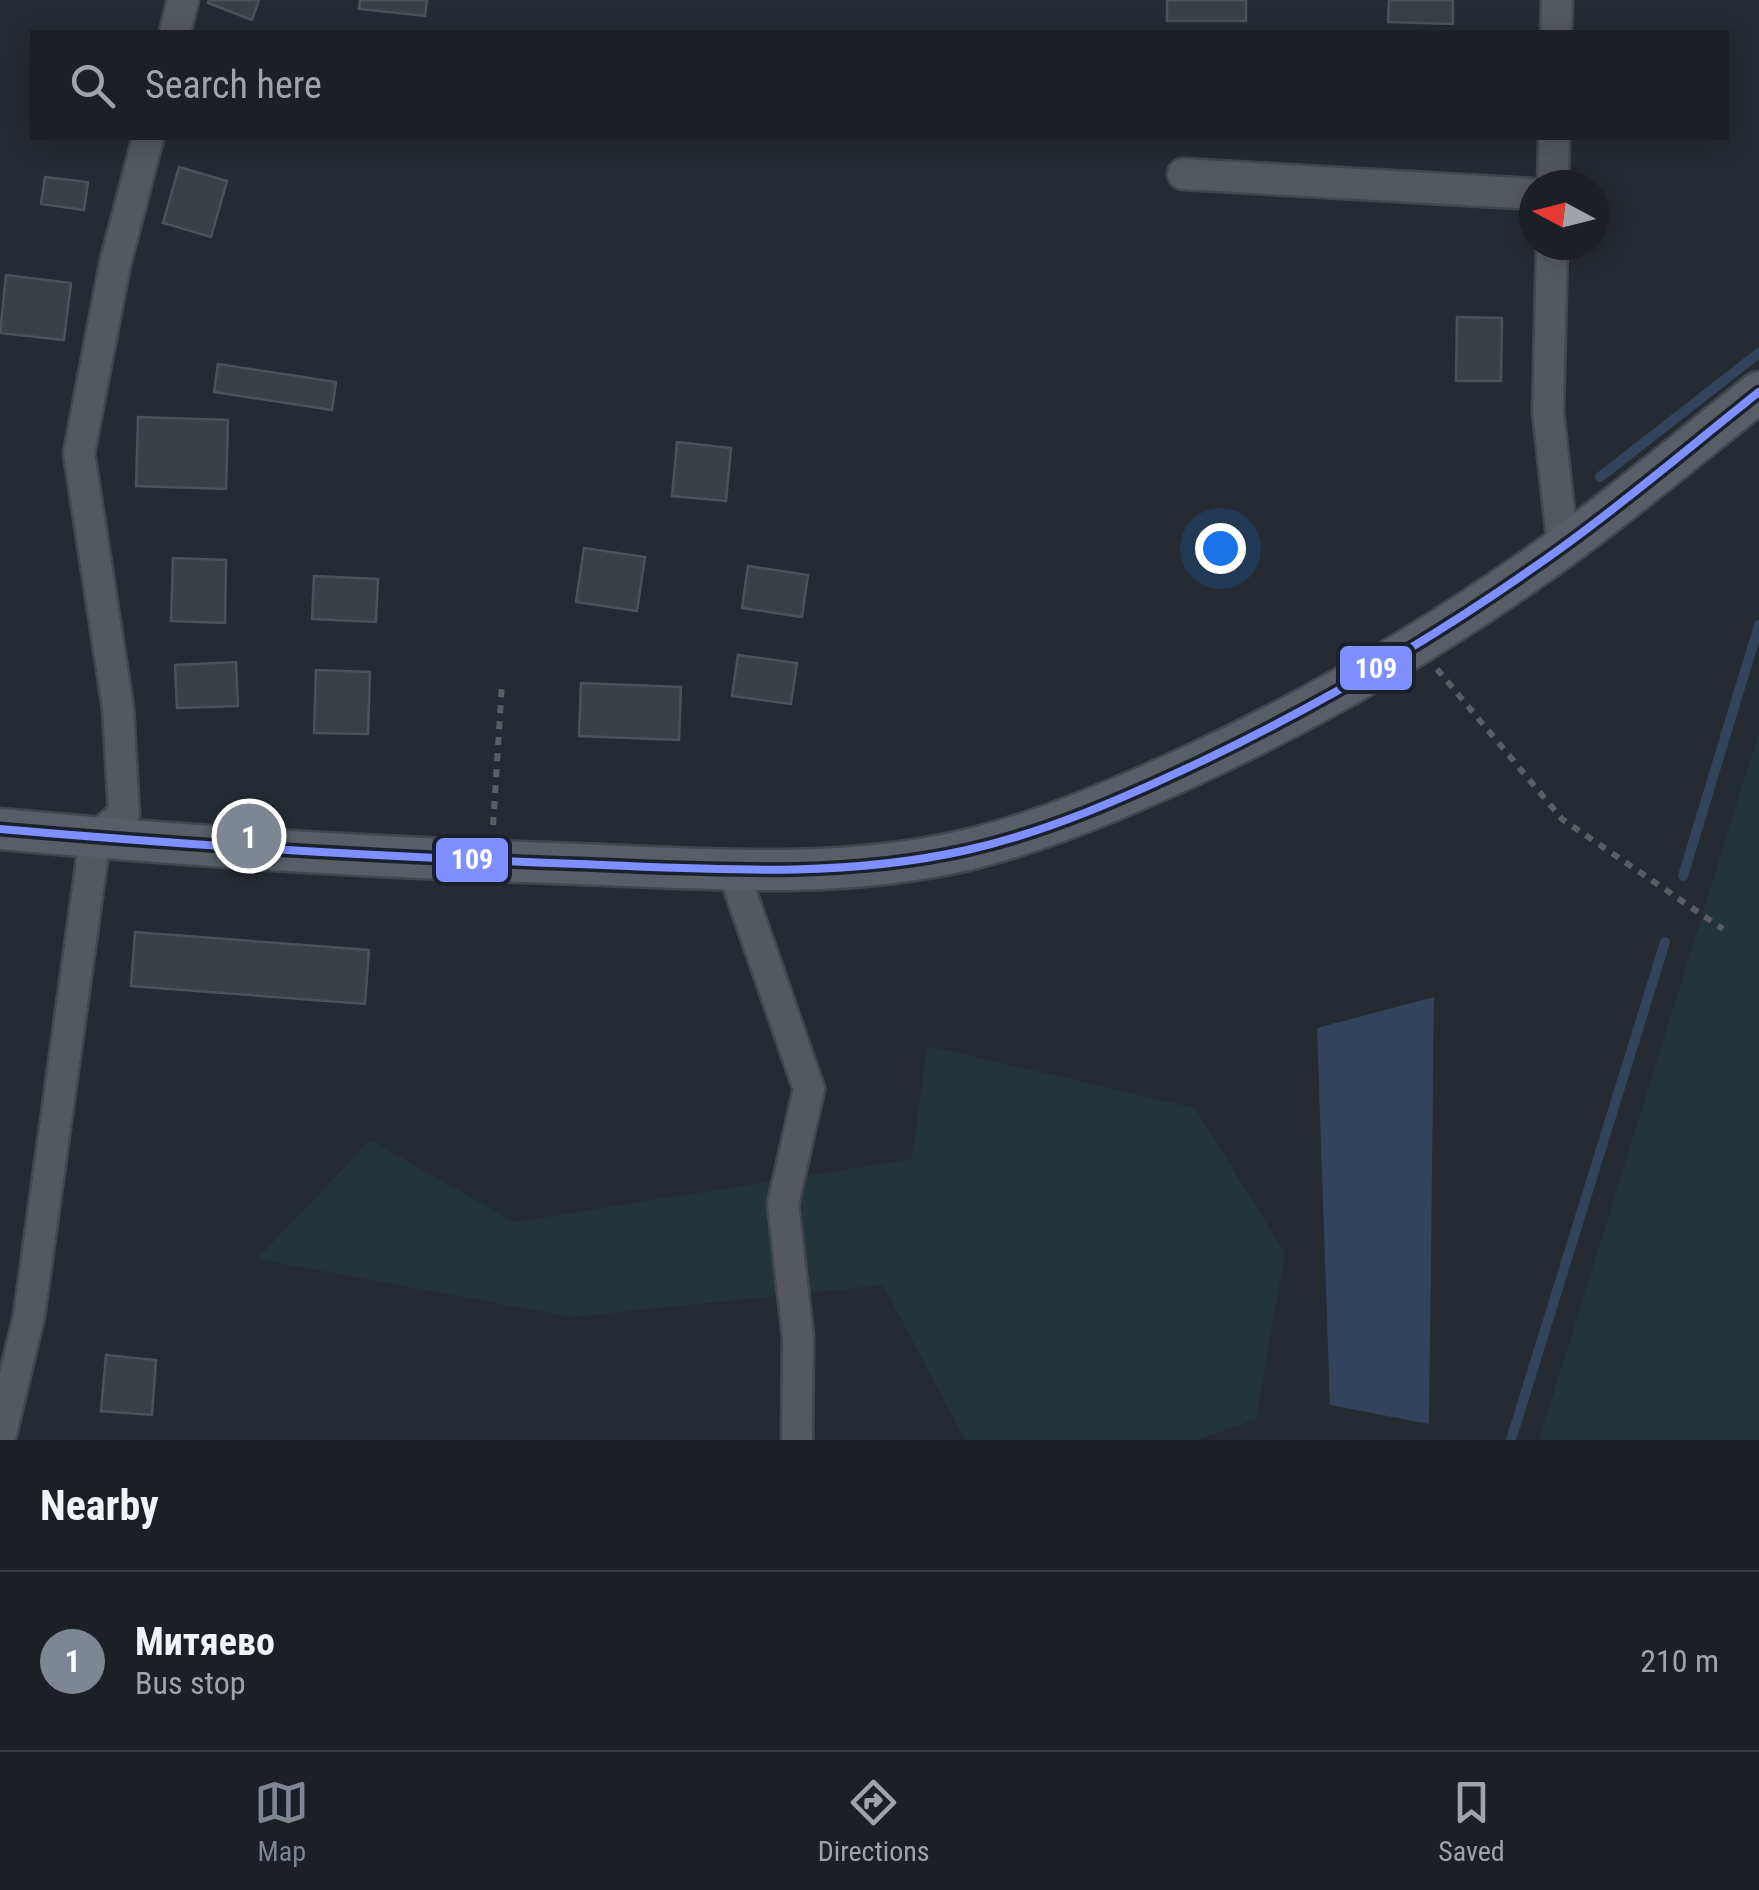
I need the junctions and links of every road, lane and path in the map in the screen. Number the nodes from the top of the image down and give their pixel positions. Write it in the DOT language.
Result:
graph roads {
  1 [pos="183,0"];
  2 [pos="1557,0"];
  3 [pos="176,30"];
  4 [pos="1556,30"];
  5 [pos="147,140"];
  6 [pos="1554,140"];
  7 [pos="1553,170"];
  8 [pos="1183,174"];
  9 [pos="1519,193"];
  10 [pos="1552,260"];
  11 [pos="1759,392"];
  12 [pos="1562,547"];
  13 [pos="1417,644"];
  14 [pos="502,684"];
  15 [pos="0,829"];
  16 [pos="96,838"];
  17 [pos="492,862"];
  18 [pos="733,870"];
  19 [pos="1723,929"];
  20 [pos="0,1438"];
  21 [pos="797,1440"];
  1 -- 3 [label="street"];
  2 -- 4 [label="street"];
  5 -- 16 [label="street"];
  6 -- 7 [label="street"];
  8 -- 9 [label="street"];
  10 -- 12 [label="street"];
  11 -- 12 [label="street"];
  12 -- 13 [label="street"];
  13 -- 18 [label="street"];
  13 -- 19 [label="path"];
  14 -- 17 [label="path"];
  15 -- 16 [label="street"];
  16 -- 17 [label="street"];
  16 -- 20 [label="street"];
  17 -- 18 [label="street"];
  18 -- 21 [label="street"];
}
